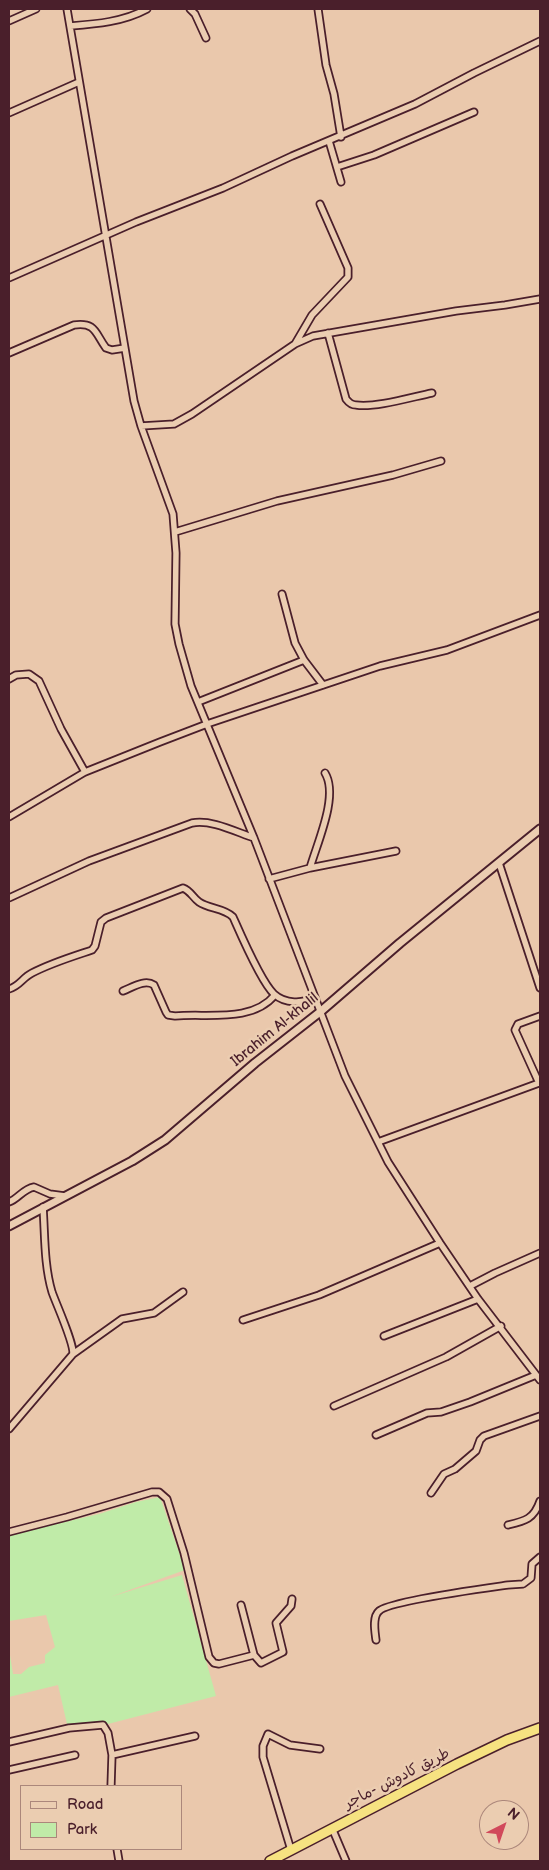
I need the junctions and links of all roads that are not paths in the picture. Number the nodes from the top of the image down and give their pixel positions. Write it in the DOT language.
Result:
graph roads {
  1 [pos="36,9"];
  2 [pos="67,9"];
  3 [pos="147,9"];
  4 [pos="190,9"];
  5 [pos="318,9"];
  6 [pos="9,21"];
  7 [pos="70,26"];
  8 [pos="206,38"];
  9 [pos="540,41"];
  10 [pos="79,82"];
  11 [pos="474,112"];
  12 [pos="9,113"];
  13 [pos="341,136"];
  14 [pos="329,141"];
  15 [pos="337,167"];
  16 [pos="341,182"];
  17 [pos="320,204"];
  18 [pos="105,236"];
  19 [pos="9,278"];
  20 [pos="540,299"];
  21 [pos="328,333"];
  22 [pos="295,344"];
  23 [pos="124,348"];
  24 [pos="9,353"];
  25 [pos="432,393"];
  26 [pos="141,426"];
  27 [pos="441,462"];
  28 [pos="175,532"];
  29 [pos="282,594"];
  30 [pos="540,615"];
  31 [pos="304,660"];
  32 [pos="9,679"];
  33 [pos="323,685"];
  34 [pos="198,702"];
  35 [pos="207,724"];
  36 [pos="85,772"];
  37 [pos="325,773"];
  38 [pos="9,817"];
  39 [pos="540,829"];
  40 [pos="254,838"];
  41 [pos="396,851"];
  42 [pos="499,863"];
  43 [pos="310,868"];
  44 [pos="269,879"];
  45 [pos="9,898"];
  46 [pos="540,988"];
  47 [pos="9,989"];
  48 [pos="123,991"];
  49 [pos="274,995"];
  50 [pos="315,997"];
  51 [pos="320,1012"];
  52 [pos="540,1016"];
  53 [pos="540,1084"];
  54 [pos="378,1142"];
  55 [pos="65,1196"];
  56 [pos="9,1202"];
  57 [pos="43,1207"];
  58 [pos="9,1226"];
  59 [pos="440,1243"];
  60 [pos="540,1254"];
  61 [pos="470,1286"];
  62 [pos="183,1292"];
  63 [pos="478,1299"];
  64 [pos="243,1320"];
  65 [pos="501,1326"];
  66 [pos="384,1336"];
  67 [pos="73,1354"];
  68 [pos="538,1378"];
  69 [pos="334,1406"];
  70 [pos="540,1416"];
  71 [pos="9,1429"];
  72 [pos="376,1434"];
  73 [pos="431,1493"];
  74 [pos="540,1501"];
  75 [pos="508,1525"];
  76 [pos="9,1532"];
  77 [pos="540,1558"];
  78 [pos="292,1598"];
  79 [pos="241,1605"];
  80 [pos="376,1640"];
  81 [pos="254,1655"];
  82 [pos="540,1728"];
  83 [pos="195,1736"];
  84 [pos="9,1742"];
  85 [pos="320,1749"];
  86 [pos="75,1755"];
  87 [pos="112,1755"];
  88 [pos="9,1770"];
  89 [pos="111,1785"];
  90 [pos="332,1828"];
  91 [pos="291,1850"];
  92 [pos="270,1861"];
  93 [pos="346,1861"];
  1 -- 6 [label="street"];
  2 -- 7 [label="street"];
  3 -- 7 [label="street"];
  4 -- 8 [label="street"];
  5 -- 13 [label="street"];
  7 -- 10 [label="street"];
  9 -- 13 [label="street"];
  10 -- 12 [label="street"];
  10 -- 18 [label="street"];
  11 -- 15 [label="street"];
  13 -- 14 [label="street"];
  14 -- 15 [label="street"];
  14 -- 18 [label="street"];
  15 -- 16 [label="street"];
  17 -- 22 [label="street"];
  18 -- 19 [label="street"];
  18 -- 23 [label="street"];
  20 -- 21 [label="street"];
  21 -- 22 [label="street"];
  21 -- 25 [label="street"];
  22 -- 26 [label="street"];
  23 -- 24 [label="street"];
  23 -- 26 [label="street"];
  26 -- 28 [label="street"];
  27 -- 28 [label="street"];
  28 -- 34 [label="street"];
  29 -- 31 [label="street"];
  30 -- 33 [label="street"];
  31 -- 33 [label="street"];
  31 -- 34 [label="street"];
  32 -- 36 [label="street"];
  33 -- 35 [label="street"];
  34 -- 35 [label="street"];
  35 -- 36 [label="street"];
  35 -- 40 [label="street"];
  36 -- 38 [label="street"];
  37 -- 43 [label="street"];
  39 -- 42 [label="street, Ibrahim Al-khalil"];
  40 -- 44 [label="street"];
  40 -- 45 [label="street"];
  41 -- 43 [label="street"];
  42 -- 46 [label="street"];
  42 -- 51 [label="street, Ibrahim Al-khalil"];
  43 -- 44 [label="street"];
  44 -- 50 [label="street"];
  47 -- 49 [label="street"];
  48 -- 49 [label="street"];
  49 -- 50 [label="street"];
  50 -- 51 [label="street"];
  51 -- 54 [label="street"];
  51 -- 55 [label="street, Ibrahim Al-khalil"];
  52 -- 53 [label="street"];
  53 -- 54 [label="street"];
  54 -- 59 [label="street"];
  55 -- 56 [label="street"];
  55 -- 57 [label="street, Ibrahim Al-khalil"];
  57 -- 58 [label="street, Ibrahim Al-khalil"];
  57 -- 67 [label="street"];
  59 -- 61 [label="street"];
  59 -- 64 [label="street"];
  60 -- 61 [label="street"];
  61 -- 63 [label="street"];
  62 -- 67 [label="street"];
  63 -- 65 [label="street"];
  63 -- 66 [label="street"];
  65 -- 68 [label="street"];
  65 -- 69 [label="street"];
  67 -- 71 [label="street"];
  68 -- 72 [label="street"];
  70 -- 73 [label="street"];
  74 -- 75 [label="street"];
  76 -- 81 [label="street"];
  77 -- 80 [label="street"];
  78 -- 81 [label="street"];
  79 -- 81 [label="street"];
  82 -- 90 [label="highway, طريق كادوش -ماجر"];
  83 -- 87 [label="street"];
  84 -- 87 [label="street"];
  85 -- 91 [label="street"];
  86 -- 88 [label="street"];
  87 -- 89 [label="street"];
  90 -- 91 [label="highway, طريق كادوش -ماجر"];
  90 -- 93 [label="street"];
  91 -- 92 [label="highway, طريق كادوش -ماجر"];
}
